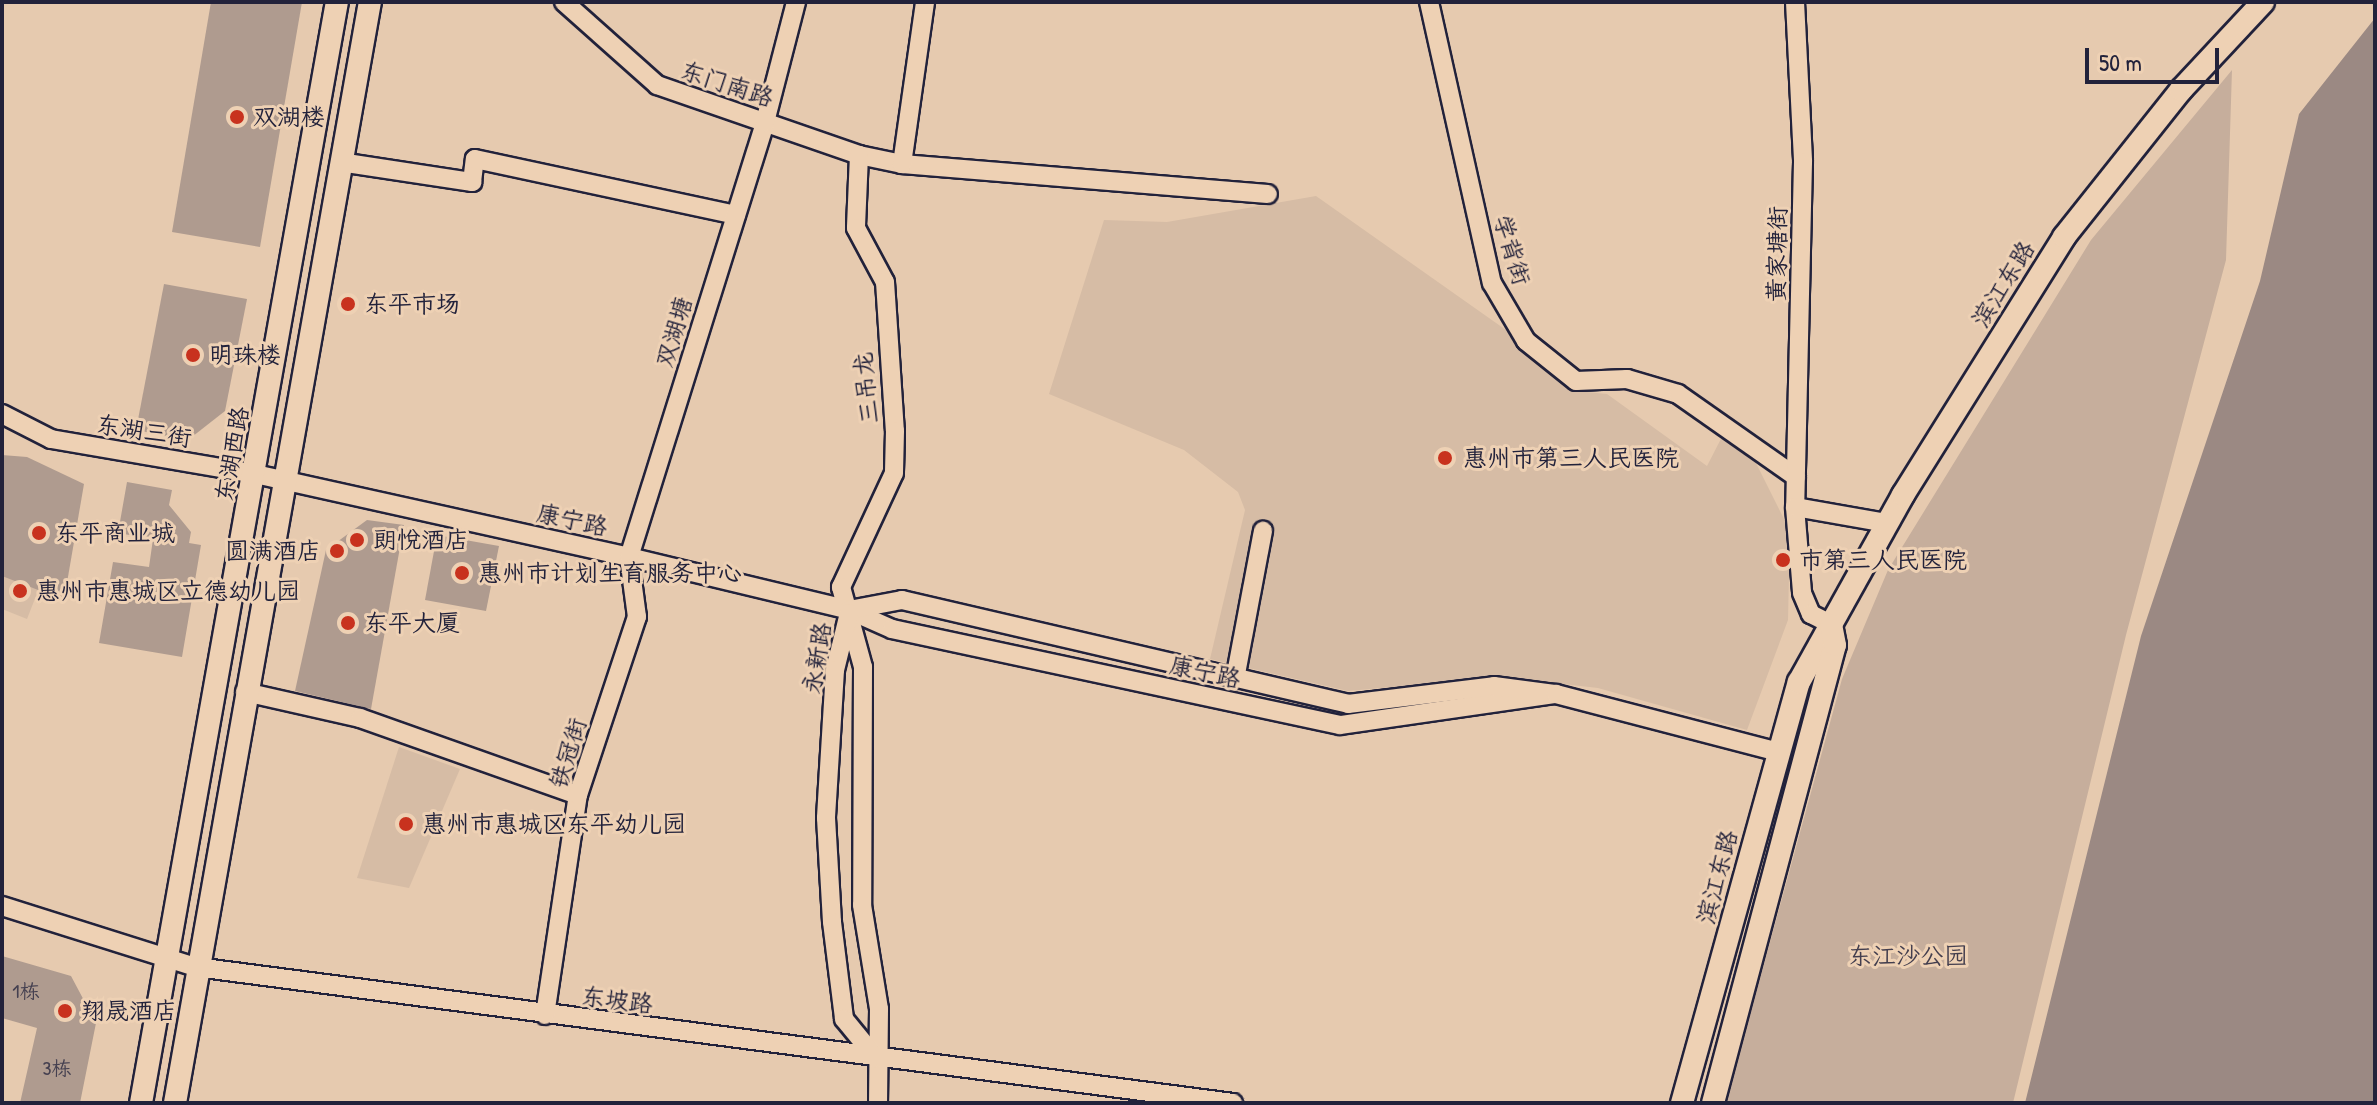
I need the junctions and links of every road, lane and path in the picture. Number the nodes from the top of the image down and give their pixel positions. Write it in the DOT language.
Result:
graph roads {
  1 [pos="337,2"];
  2 [pos="370,2"];
  3 [pos="564,2"];
  4 [pos="796,2"];
  5 [pos="925,2"];
  6 [pos="1429,2"];
  7 [pos="1795,2"];
  8 [pos="2263,2"];
  9 [pos="765,122"];
  10 [pos="859,155"];
  11 [pos="340,162"];
  12 [pos="902,164"];
  13 [pos="1268,194"];
  14 [pos="736,215"];
  15 [pos="2,414"];
  16 [pos="255,474"];
  17 [pos="1796,477"];
  18 [pos="283,483"];
  19 [pos="1795,507"];
  20 [pos="1887,523"];
  21 [pos="1263,531"];
  22 [pos="629,557"];
  23 [pos="849,610"];
  24 [pos="1831,624"];
  25 [pos="1235,679"];
  26 [pos="245,692"];
  27 [pos="1556,694"];
  28 [pos="1778,752"];
  29 [pos="578,795"];
  30 [pos="2,906"];
  31 [pos="162,959"];
  32 [pos="196,967"];
  33 [pos="545,1015"];
  34 [pos="876,1058"];
  35 [pos="141,1103"];
  36 [pos="175,1103"];
  37 [pos="878,1103"];
  38 [pos="1233,1103"];
  39 [pos="1682,1103"];
  40 [pos="1713,1103"];
  1 -- 16 [label="main road, 东湖西路"];
  2 -- 11 [label="main road"];
  3 -- 9 [label="street, 东门南路"];
  4 -- 9 [label="street, 双湖塘"];
  5 -- 12 [label="street"];
  6 -- 17 [label="street, 学背街"];
  7 -- 17 [label="street, 黄家塘街"];
  8 -- 20 [label="main road, 滨江东路"];
  9 -- 10 [label="street, 东门南路"];
  9 -- 14 [label="street, 双湖塘"];
  10 -- 12 [label="street, 东门南路"];
  10 -- 23 [label="street, 三吊龙"];
  11 -- 14 [label="street"];
  11 -- 18 [label="main road"];
  12 -- 13 [label="street, 东门南路"];
  14 -- 22 [label="street, 双湖塘"];
  15 -- 16 [label="street, 东湖三街"];
  16 -- 18 [label="street, 东湖三街"];
  16 -- 31 [label="main road, 东湖西路"];
  17 -- 19 [label="street, 黄家塘街"];
  18 -- 22 [label="street, 康宁路"];
  18 -- 26 [label="main road"];
  19 -- 20 [label="street"];
  19 -- 24 [label="street, 黄家塘街"];
  20 -- 24 [label="main road, 滨江东路"];
  21 -- 25 [label="street"];
  22 -- 23 [label="street, 康宁路"];
  22 -- 29 [label="street, 铁冠街"];
  23 -- 25 [label="street, 康宁路"];
  23 -- 27 [label="street, 康宁路"];
  23 -- 34 [label="street, 永新路"];
  23 -- 34 [label="street, 永新路"];
  24 -- 28 [label="main road, 滨江东路"];
  24 -- 40 [label="main road, 滨江东路"];
  25 -- 27 [label="street, 康宁路"];
  26 -- 29 [label="street"];
  26 -- 32 [label="main road"];
  27 -- 28 [label="street, 康宁路"];
  28 -- 39 [label="main road, 滨江东路"];
  29 -- 33 [label="street, 铁冠街"];
  30 -- 31 [label="street, 东坡路"];
  31 -- 32 [label="street, 东坡路"];
  31 -- 35 [label="main road, 东湖西路"];
  32 -- 33 [label="street, 东坡路"];
  32 -- 36 [label="main road"];
  33 -- 34 [label="street, 东坡路"];
  34 -- 37 [label="street, 永新路"];
  34 -- 38 [label="street, 东坡路"];
}
